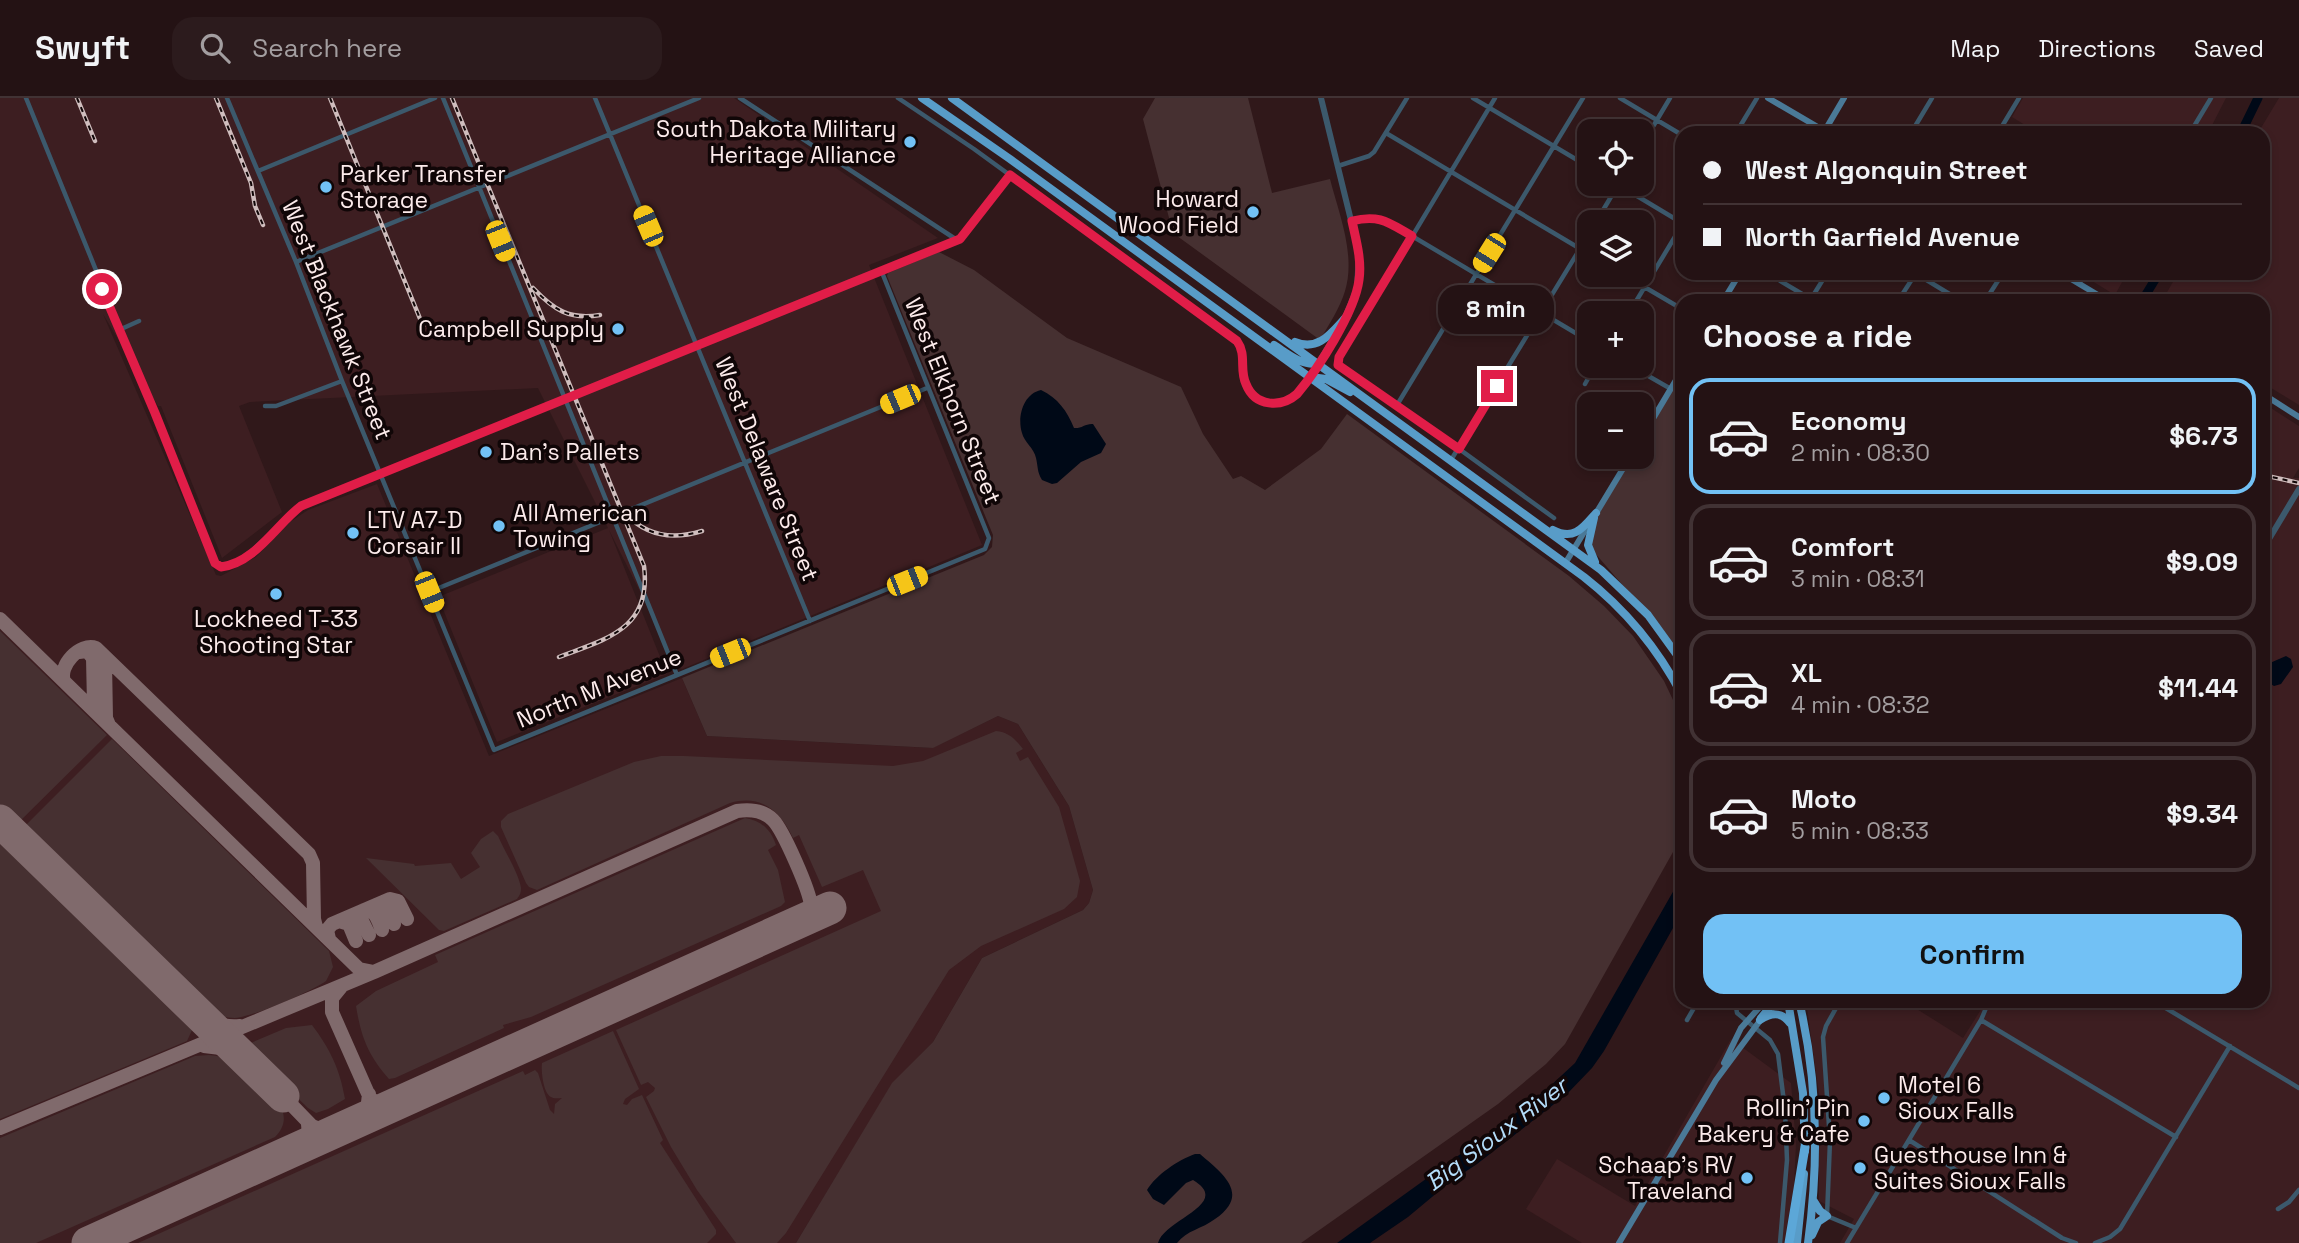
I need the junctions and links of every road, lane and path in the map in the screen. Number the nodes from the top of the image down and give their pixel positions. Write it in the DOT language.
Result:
graph roads {
  1 [pos="26,98"];
  2 [pos="227,98"];
  3 [pos="435,98"];
  4 [pos="443,98"];
  5 [pos="595,98"];
  6 [pos="699,98"];
  7 [pos="740,98"];
  8 [pos="898,98"];
  9 [pos="922,98"];
  10 [pos="952,98"];
  11 [pos="1321,98"];
  12 [pos="1407,98"];
  13 [pos="1473,98"];
  14 [pos="1495,98"];
  15 [pos="1583,98"];
  16 [pos="1620,98"];
  17 [pos="1670,98"];
  18 [pos="1757,98"];
  19 [pos="1768,98"];
  20 [pos="1844,98"];
  21 [pos="1932,98"];
  22 [pos="2019,98"];
  23 [pos="2211,98"];
  24 [pos="1489,108"];
  25 [pos="1657,120"];
  26 [pos="1654,125"];
  27 [pos="1740,126"];
  28 [pos="1815,126"];
  29 [pos="1828,126"];
  30 [pos="1915,126"];
  31 [pos="2002,126"];
  32 [pos="2194,126"];
  33 [pos="1675,131"];
  34 [pos="1386,133"];
  35 [pos="610,135"];
  36 [pos="1554,146"];
  37 [pos="1577,160"];
  38 [pos="1338,166"];
  39 [pos="257,171"];
  40 [pos="1451,172"];
  41 [pos="1010,175"];
  42 [pos="478,188"];
  43 [pos="1637,196"];
  44 [pos="1515,211"];
  45 [pos="1675,220"];
  46 [pos="1352,221"];
  47 [pos="1412,236"];
  48 [pos="1675,236"];
  49 [pos="957,240"];
  50 [pos="1577,247"];
  51 [pos="1577,254"];
  52 [pos="296,262"];
  53 [pos="881,270"];
  54 [pos="1654,270"];
  55 [pos="1476,274"];
  56 [pos="1779,280"];
  57 [pos="1926,280"];
  58 [pos="2072,280"];
  59 [pos="2082,280"];
  60 [pos="2079,284"];
  61 [pos="1644,287"];
  62 [pos="1802,294"];
  63 [pos="1950,294"];
  64 [pos="2096,294"];
  65 [pos="1636,301"];
  66 [pos="1675,305"];
  67 [pos="1540,313"];
  68 [pos="1347,316"];
  69 [pos="139,321"];
  70 [pos="1241,327"];
  71 [pos="1268,327"];
  72 [pos="119,330"];
  73 [pos="1577,334"];
  74 [pos="697,345"];
  75 [pos="1318,363"];
  76 [pos="1310,377"];
  77 [pos="1588,378"];
  78 [pos="1652,378"];
  79 [pos="342,381"];
  80 [pos="1675,382"];
  81 [pos="1585,384"];
  82 [pos="927,388"];
  83 [pos="1671,389"];
  84 [pos="2270,398"];
  85 [pos="565,400"];
  86 [pos="1397,405"];
  87 [pos="265,406"];
  88 [pos="1377,407"];
  89 [pos="2299,415"];
  90 [pos="1654,417"];
  91 [pos="1459,449"];
  92 [pos="1451,460"];
  93 [pos="746,463"];
  94 [pos="1623,469"];
  95 [pos="381,474"];
  96 [pos="2299,489"];
  97 [pos="1596,513"];
  98 [pos="1525,514"];
  99 [pos="613,517"];
  100 [pos="1554,518"];
  101 [pos="2270,537"];
  102 [pos="989,545"];
  103 [pos="1574,550"];
  104 [pos="1566,562"];
  105 [pos="1609,576"];
  106 [pos="429,592"];
  107 [pos="810,621"];
  108 [pos="1675,652"];
  109 [pos="677,675"];
  110 [pos="1675,683"];
  111 [pos="494,750"];
  112 [pos="1694,1008"];
  113 [pos="1736,1008"];
  114 [pos="1758,1008"];
  115 [pos="1769,1008"];
  116 [pos="1776,1008"];
  117 [pos="1787,1008"];
  118 [pos="1800,1008"];
  119 [pos="1836,1008"];
  120 [pos="1986,1008"];
  121 [pos="2166,1008"];
  122 [pos="1687,1020"];
  123 [pos="1981,1020"];
  124 [pos="1746,1021"];
  125 [pos="1757,1023"];
  126 [pos="1793,1028"];
  127 [pos="2230,1046"];
  128 [pos="1716,1080"];
  129 [pos="2299,1088"];
  130 [pos="2176,1137"];
  131 [pos="1909,1140"];
  132 [pos="1805,1147"];
  133 [pos="2299,1191"];
  134 [pos="1813,1200"];
  135 [pos="2278,1209"];
  136 [pos="1826,1216"];
  137 [pos="1856,1228"];
  138 [pos="1619,1243"];
  139 [pos="1780,1243"];
  140 [pos="1789,1243"];
  141 [pos="1797,1243"];
  142 [pos="1808,1243"];
  143 [pos="1847,1243"];
  144 [pos="2076,1243"];
  145 [pos="2095,1243"];
  1 -- 72 [label="street"];
  2 -- 39 [label="street, West Blackhawk Street"];
  3 -- 39 [label="street"];
  4 -- 42 [label="street"];
  5 -- 35 [label="street, West Delaware Street"];
  6 -- 35 [label="street"];
  7 -- 49 [label="street"];
  8 -- 41 [label="street"];
  9 -- 70 [label="highway"];
  10 -- 71 [label="highway"];
  11 -- 38 [label="street"];
  12 -- 34 [label="street"];
  13 -- 24 [label="street"];
  14 -- 24 [label="street"];
  15 -- 36 [label="street"];
  16 -- 25 [label="street"];
  17 -- 25 [label="street"];
  18 -- 27 [label="street"];
  19 -- 28 [label="main road"];
  20 -- 29 [label="main road"];
  21 -- 30 [label="street"];
  22 -- 31 [label="street"];
  23 -- 32 [label="street"];
  24 -- 36 [label="street"];
  24 -- 40 [label="street"];
  25 -- 26 [label="street"];
  25 -- 33 [label="street"];
  34 -- 38 [label="street"];
  34 -- 40 [label="street"];
  35 -- 42 [label="street"];
  35 -- 74 [label="street, West Delaware Street"];
  36 -- 37 [label="street"];
  36 -- 44 [label="street"];
  38 -- 46 [label="street"];
  39 -- 52 [label="street, West Blackhawk Street"];
  40 -- 44 [label="street"];
  40 -- 47 [label="street"];
  41 -- 49 [label="street"];
  41 -- 76 [label="street"];
  42 -- 52 [label="street"];
  42 -- 85 [label="street"];
  43 -- 45 [label="street"];
  44 -- 50 [label="street"];
  44 -- 55 [label="street"];
  46 -- 47 [label="street"];
  46 -- 68 [label="street"];
  47 -- 55 [label="street"];
  47 -- 86 [label="street"];
  48 -- 54 [label="street"];
  49 -- 53 [label="street"];
  51 -- 67 [label="street"];
  52 -- 79 [label="street, West Blackhawk Street"];
  53 -- 74 [label="street"];
  53 -- 82 [label="street, West Elkhorn Street"];
  55 -- 67 [label="street"];
  55 -- 86 [label="street"];
  56 -- 62 [label="street"];
  57 -- 63 [label="street"];
  58 -- 60 [label="main road"];
  59 -- 60 [label="street"];
  60 -- 64 [label="main road"];
  61 -- 65 [label="street"];
  61 -- 66 [label="street"];
  67 -- 73 [label="street"];
  67 -- 91 [label="street"];
  68 -- 71 [label="highway"];
  68 -- 75 [label="street"];
  69 -- 72 [label="street"];
  70 -- 75 [label="highway"];
  70 -- 76 [label="highway"];
  71 -- 75 [label="highway"];
  72 -- 95 [label="street"];
  74 -- 85 [label="street"];
  74 -- 93 [label="street, West Delaware Street"];
  75 -- 76 [label="street"];
  75 -- 88 [label="highway"];
  76 -- 88 [label="highway"];
  76 -- 104 [label="highway"];
  77 -- 81 [label="street"];
  78 -- 83 [label="street"];
  79 -- 87 [label="street"];
  79 -- 95 [label="street, West Blackhawk Street"];
  80 -- 83 [label="main road"];
  82 -- 93 [label="street"];
  82 -- 102 [label="street, West Elkhorn Street"];
  83 -- 90 [label="main road"];
  84 -- 89 [label="main road"];
  85 -- 95 [label="street"];
  85 -- 99 [label="street"];
  86 -- 91 [label="street"];
  88 -- 92 [label="highway"];
  91 -- 92 [label="street"];
  91 -- 100 [label="street"];
  92 -- 98 [label="highway"];
  93 -- 99 [label="street"];
  93 -- 107 [label="street, West Delaware Street"];
  94 -- 97 [label="main road"];
  95 -- 106 [label="street, West Blackhawk Street"];
  96 -- 101 [label="street"];
  97 -- 98 [label="highway"];
  97 -- 103 [label="main road"];
  97 -- 105 [label="highway"];
  98 -- 103 [label="highway"];
  99 -- 106 [label="street"];
  99 -- 109 [label="street"];
  102 -- 107 [label="street, North M Avenue"];
  103 -- 104 [label="main road"];
  103 -- 105 [label="highway"];
  104 -- 110 [label="highway"];
  105 -- 108 [label="highway"];
  106 -- 111 [label="street, West Blackhawk Street"];
  107 -- 109 [label="street, North M Avenue"];
  109 -- 111 [label="street, North M Avenue"];
  112 -- 122 [label="street"];
  113 -- 124 [label="street"];
  114 -- 124 [label="main road"];
  115 -- 125 [label="highway"];
  116 -- 125 [label="main road"];
  117 -- 126 [label="highway"];
  118 -- 134 [label="highway"];
  119 -- 136 [label="street"];
  120 -- 123 [label="street"];
  121 -- 127 [label="street"];
  123 -- 130 [label="street"];
  123 -- 131 [label="street"];
  124 -- 125 [label="street"];
  124 -- 128 [label="main road"];
  125 -- 126 [label="highway"];
  125 -- 128 [label="main road"];
  125 -- 139 [label="street"];
  126 -- 132 [label="highway"];
  127 -- 129 [label="street"];
  127 -- 130 [label="street"];
  128 -- 138 [label="main road"];
  130 -- 145 [label="street"];
  131 -- 137 [label="street"];
  131 -- 144 [label="street"];
  132 -- 140 [label="highway"];
  132 -- 141 [label="highway"];
  133 -- 135 [label="street"];
  134 -- 136 [label="highway"];
  134 -- 142 [label="highway"];
  136 -- 137 [label="street"];
  136 -- 142 [label="highway"];
  137 -- 143 [label="street"];
}
